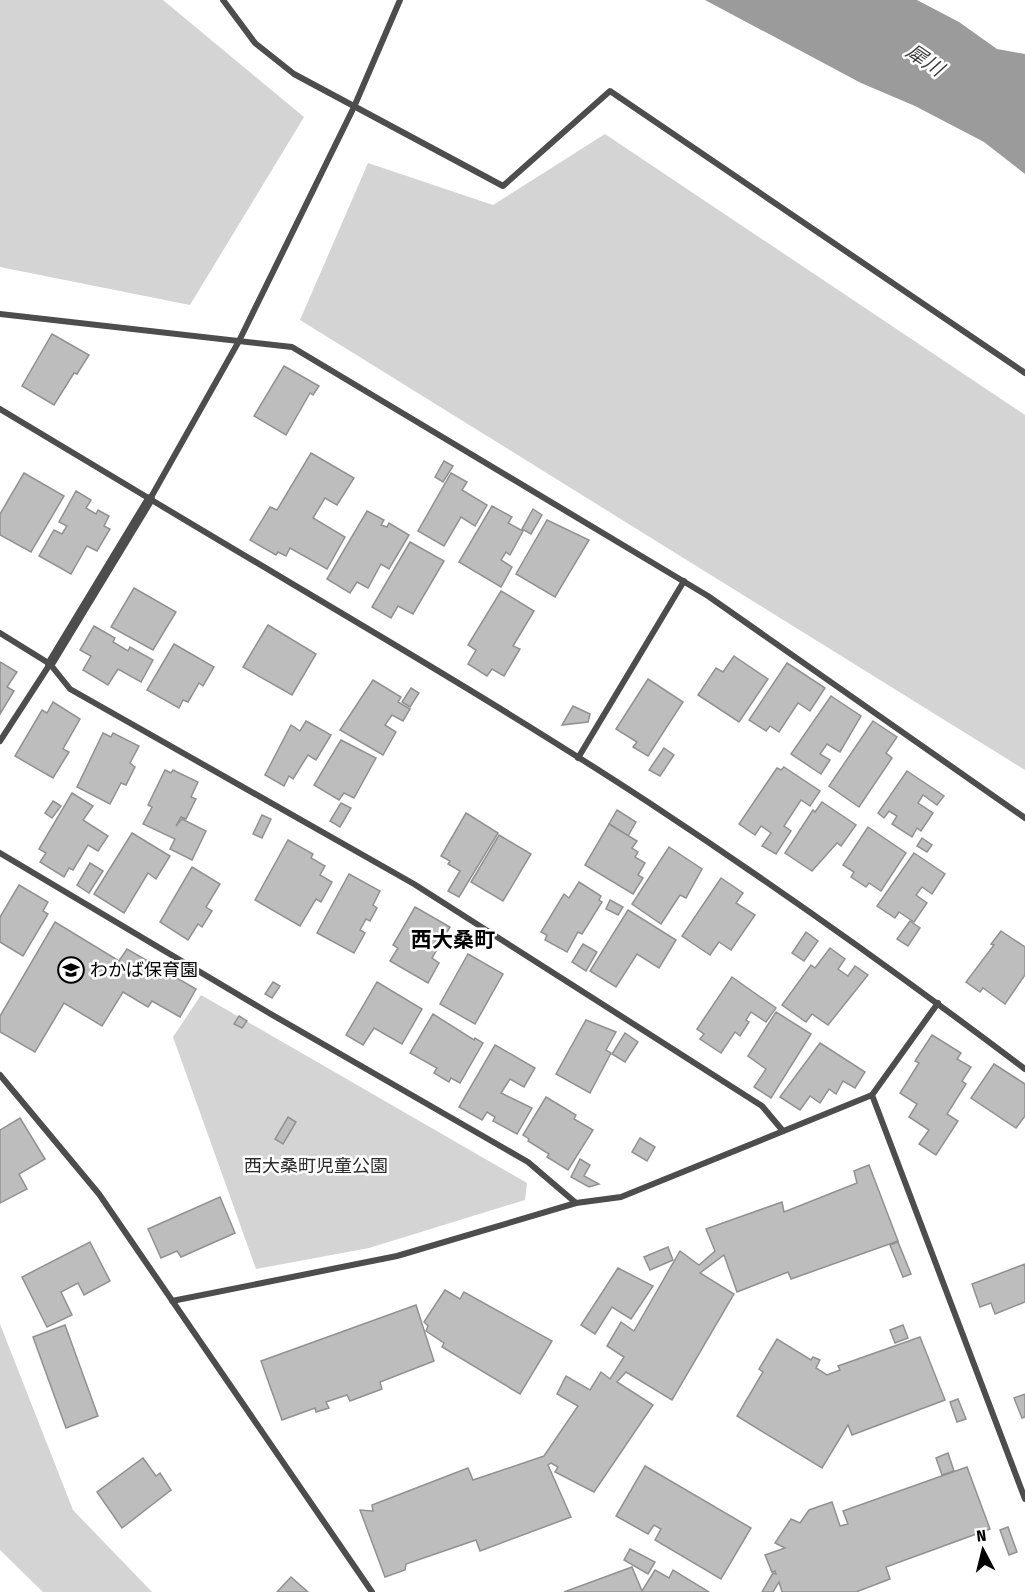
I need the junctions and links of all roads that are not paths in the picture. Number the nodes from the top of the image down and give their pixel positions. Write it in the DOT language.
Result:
graph roads {
  1 [pos="222,0"];
  2 [pos="400,0"];
  3 [pos="354,107"];
  4 [pos="0,315"];
  5 [pos="239,341"];
  6 [pos="1025,374"];
  7 [pos="0,409"];
  8 [pos="150,500"];
  9 [pos="684,581"];
  10 [pos="0,633"];
  11 [pos="50,664"];
  12 [pos="0,741"];
  13 [pos="578,758"];
  14 [pos="1025,818"];
  15 [pos="0,854"];
  16 [pos="939,1003"];
  17 [pos="1025,1069"];
  18 [pos="0,1075"];
  19 [pos="872,1095"];
  20 [pos="783,1131"];
  21 [pos="576,1203"];
  22 [pos="172,1301"];
  23 [pos="1025,1499"];
  24 [pos="372,1592"];
  1 -- 3 [label="street"];
  2 -- 3 [label="street"];
  3 -- 5 [label="street"];
  3 -- 6 [label="street"];
  4 -- 5 [label="street"];
  5 -- 8 [label="street"];
  5 -- 9 [label="street"];
  7 -- 8 [label="street"];
  8 -- 11 [label="street"];
  8 -- 13 [label="street"];
  9 -- 13 [label="street"];
  9 -- 14 [label="street"];
  10 -- 11 [label="street"];
  11 -- 12 [label="street"];
  11 -- 20 [label="street"];
  13 -- 16 [label="street"];
  15 -- 21 [label="street"];
  16 -- 17 [label="street"];
  16 -- 19 [label="street"];
  18 -- 22 [label="street"];
  19 -- 20 [label="street"];
  19 -- 23 [label="street"];
  20 -- 21 [label="street"];
  21 -- 22 [label="street"];
  22 -- 24 [label="street"];
}
